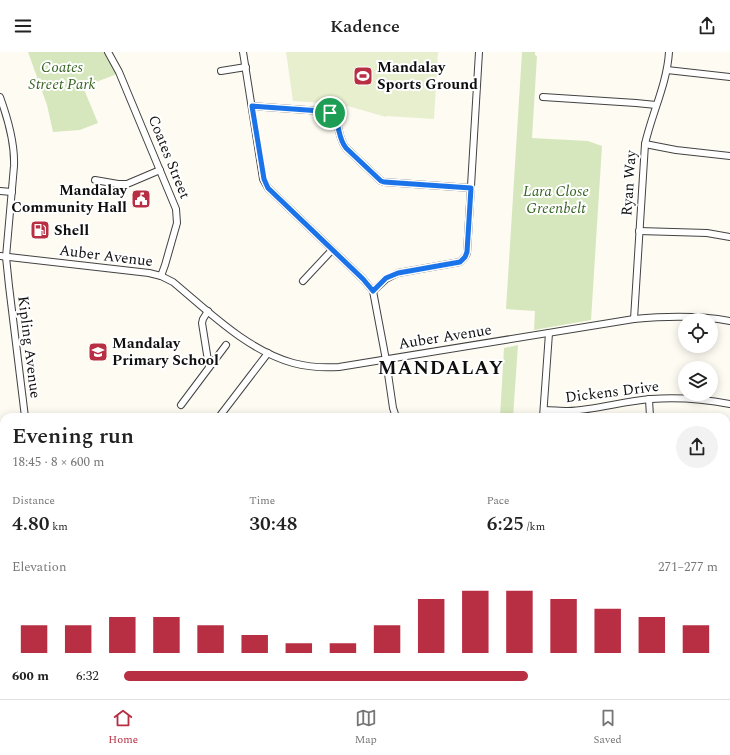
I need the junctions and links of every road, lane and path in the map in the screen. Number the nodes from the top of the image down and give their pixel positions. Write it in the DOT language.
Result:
graph roads {
  1 [pos="108,52"];
  2 [pos="244,52"];
  3 [pos="479,52"];
  4 [pos="669,52"];
  5 [pos="246,67"];
  6 [pos="667,70"];
  7 [pos="221,71"];
  8 [pos="730,77"];
  9 [pos="543,97"];
  10 [pos="0,98"];
  11 [pos="252,106"];
  12 [pos="656,106"];
  13 [pos="645,144"];
  14 [pos="730,156"];
  15 [pos="160,170"];
  16 [pos="95,180"];
  17 [pos="471,188"];
  18 [pos="0,191"];
  19 [pos="12,192"];
  20 [pos="639,231"];
  21 [pos="730,236"];
  22 [pos="332,250"];
  23 [pos="3,257"];
  24 [pos="161,276"];
  25 [pos="303,281"];
  26 [pos="373,291"];
  27 [pos="208,311"];
  28 [pos="634,319"];
  29 [pos="730,321"];
  30 [pos="549,332"];
  31 [pos="226,345"];
  32 [pos="268,353"];
  33 [pos="386,360"];
  34 [pos="209,367"];
  35 [pos="649,399"];
  36 [pos="730,404"];
  37 [pos="181,405"];
  38 [pos="544,410"];
  39 [pos="25,413"];
  40 [pos="222,413"];
  41 [pos="395,413"];
  42 [pos="650,413"];
  1 -- 15 [label="street, Coates Street"];
  2 -- 5 [label="street"];
  3 -- 17 [label="street"];
  4 -- 6 [label="street, Ryan Way"];
  5 -- 7 [label="street"];
  5 -- 11 [label="street"];
  6 -- 8 [label="street"];
  6 -- 12 [label="street, Ryan Way"];
  9 -- 12 [label="street"];
  10 -- 19 [label="street, Kipling Avenue"];
  11 -- 17 [label="street"];
  11 -- 22 [label="street"];
  12 -- 13 [label="street, Ryan Way"];
  13 -- 14 [label="street"];
  13 -- 20 [label="street, Ryan Way"];
  15 -- 16 [label="street"];
  15 -- 24 [label="street, Coates Street"];
  17 -- 26 [label="street"];
  18 -- 19 [label="street"];
  19 -- 23 [label="street, Kipling Avenue"];
  20 -- 21 [label="street"];
  20 -- 28 [label="street, Ryan Way"];
  22 -- 25 [label="street"];
  22 -- 26 [label="street"];
  23 -- 24 [label="street, Auber Avenue"];
  23 -- 39 [label="street, Kipling Avenue"];
  24 -- 27 [label="street, Auber Avenue"];
  26 -- 33 [label="street"];
  27 -- 32 [label="street, Auber Avenue"];
  27 -- 34 [label="street"];
  28 -- 29 [label="street, Auber Avenue"];
  28 -- 30 [label="street, Auber Avenue"];
  30 -- 33 [label="street, Auber Avenue"];
  30 -- 38 [label="street"];
  31 -- 34 [label="street"];
  32 -- 33 [label="street, Auber Avenue"];
  32 -- 40 [label="street"];
  33 -- 41 [label="street"];
  34 -- 37 [label="street"];
  35 -- 36 [label="street, Dickens Drive"];
  35 -- 38 [label="street, Dickens Drive"];
  35 -- 42 [label="street"];
}
